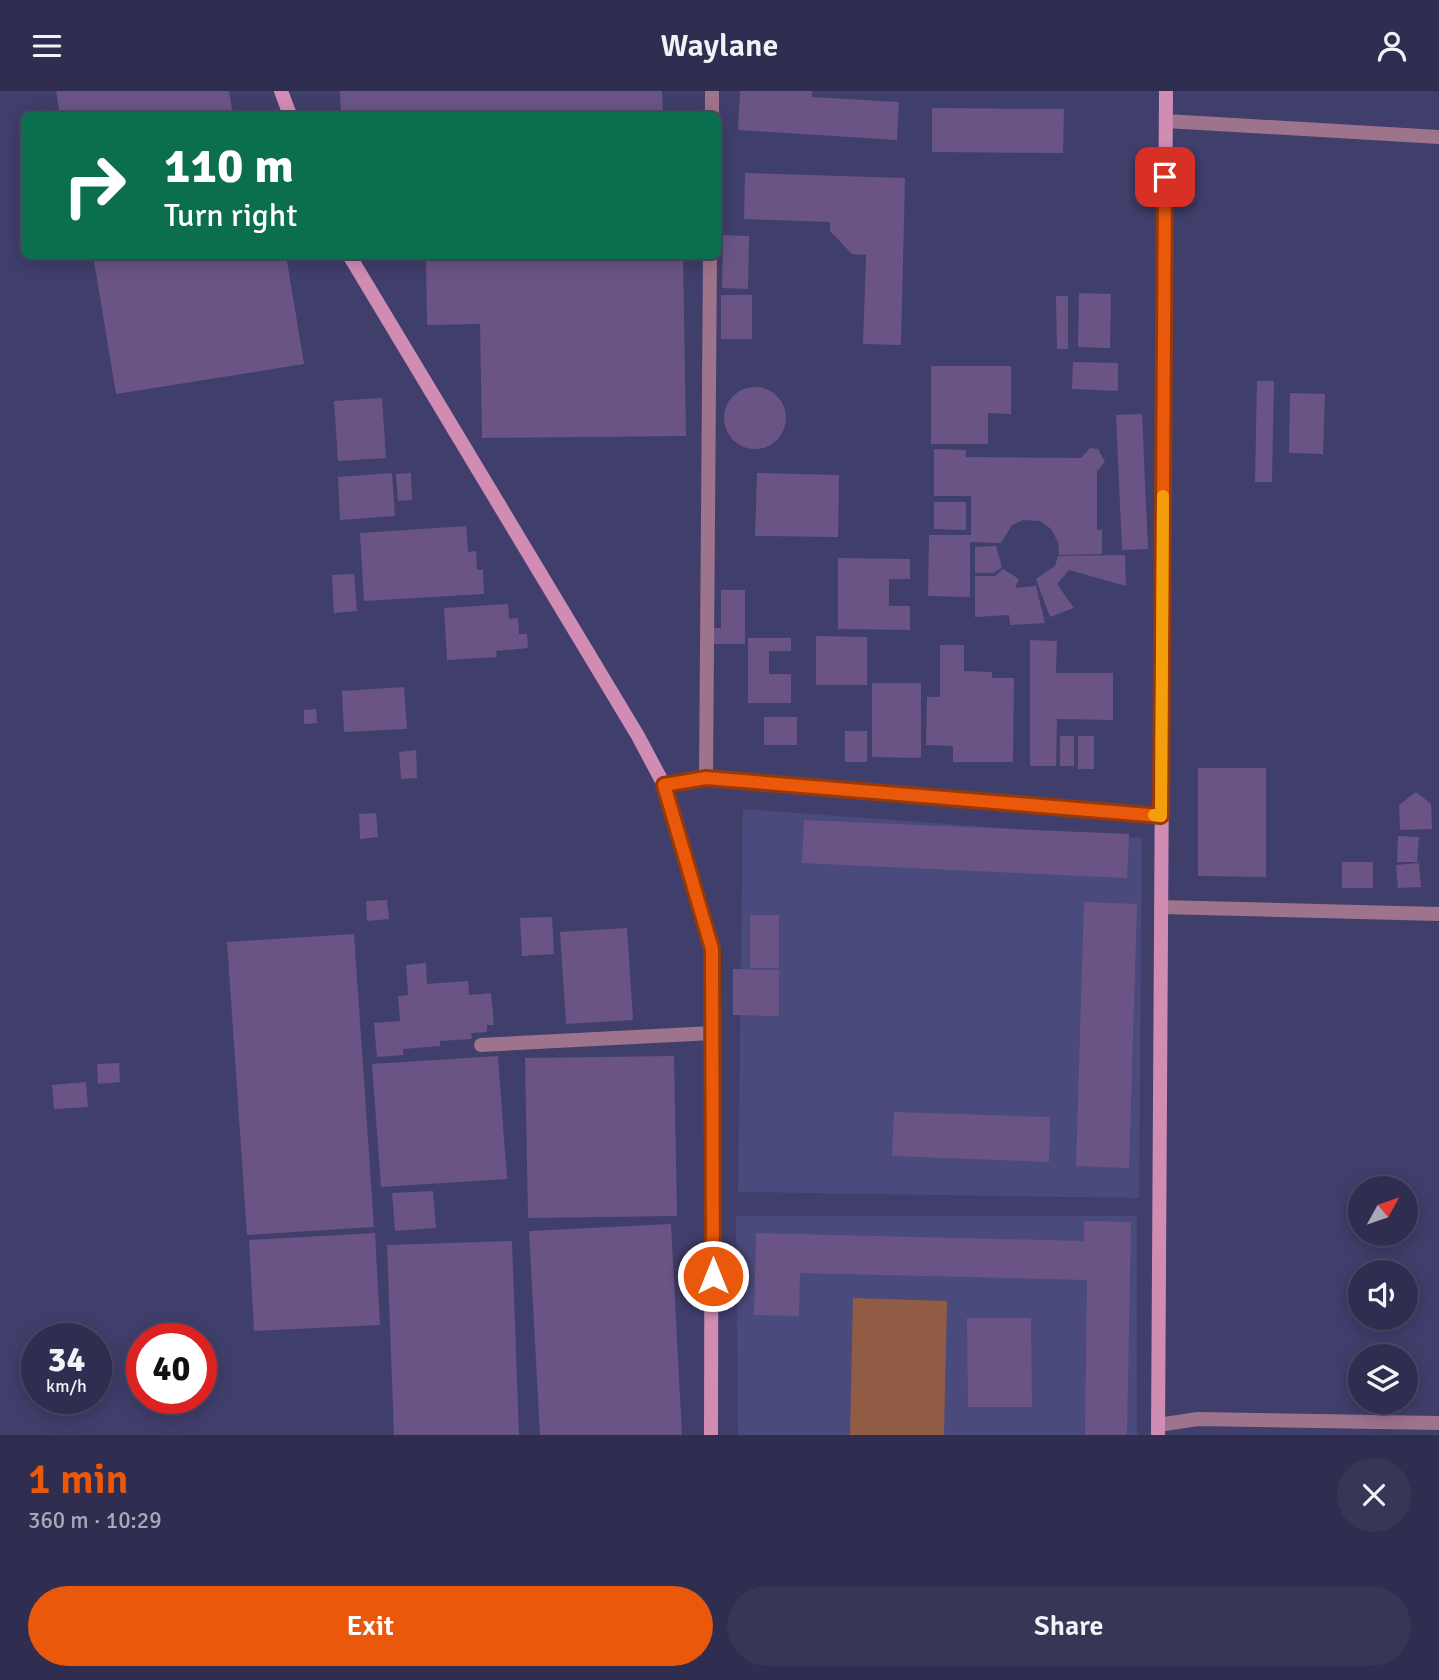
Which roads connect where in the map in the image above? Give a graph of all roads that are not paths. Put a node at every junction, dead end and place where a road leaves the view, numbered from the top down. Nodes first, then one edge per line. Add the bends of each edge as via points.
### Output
1 (281, 91) edge
2 (712, 91) edge
3 (1166, 91) edge
4 (289, 112) edge
5 (712, 112) edge
6 (1166, 121) junction
7 (1439, 137) edge
8 (351, 259) edge
9 (710, 259) edge
10 (706, 778) junction
11 (664, 785) junction
12 (1161, 816) junction
13 (1161, 907) junction
14 (1439, 915) edge
15 (713, 1033) junction
16 (481, 1045) dead end
17 (1439, 1423) edge
18 (1158, 1430) edge
19 (711, 1435) edge

1 - 4 street
2 - 5 street
3 - 6 street
6 - 7 street
6 - 12 street
8 - 11 street
9 - 10 street
10 - 11 street
10 - 12 street
11 - 15 street via 712,949
12 - 13 street
13 - 14 street
13 - 18 street
15 - 16 street
15 - 19 street
17 - 18 street via 1198,1419

